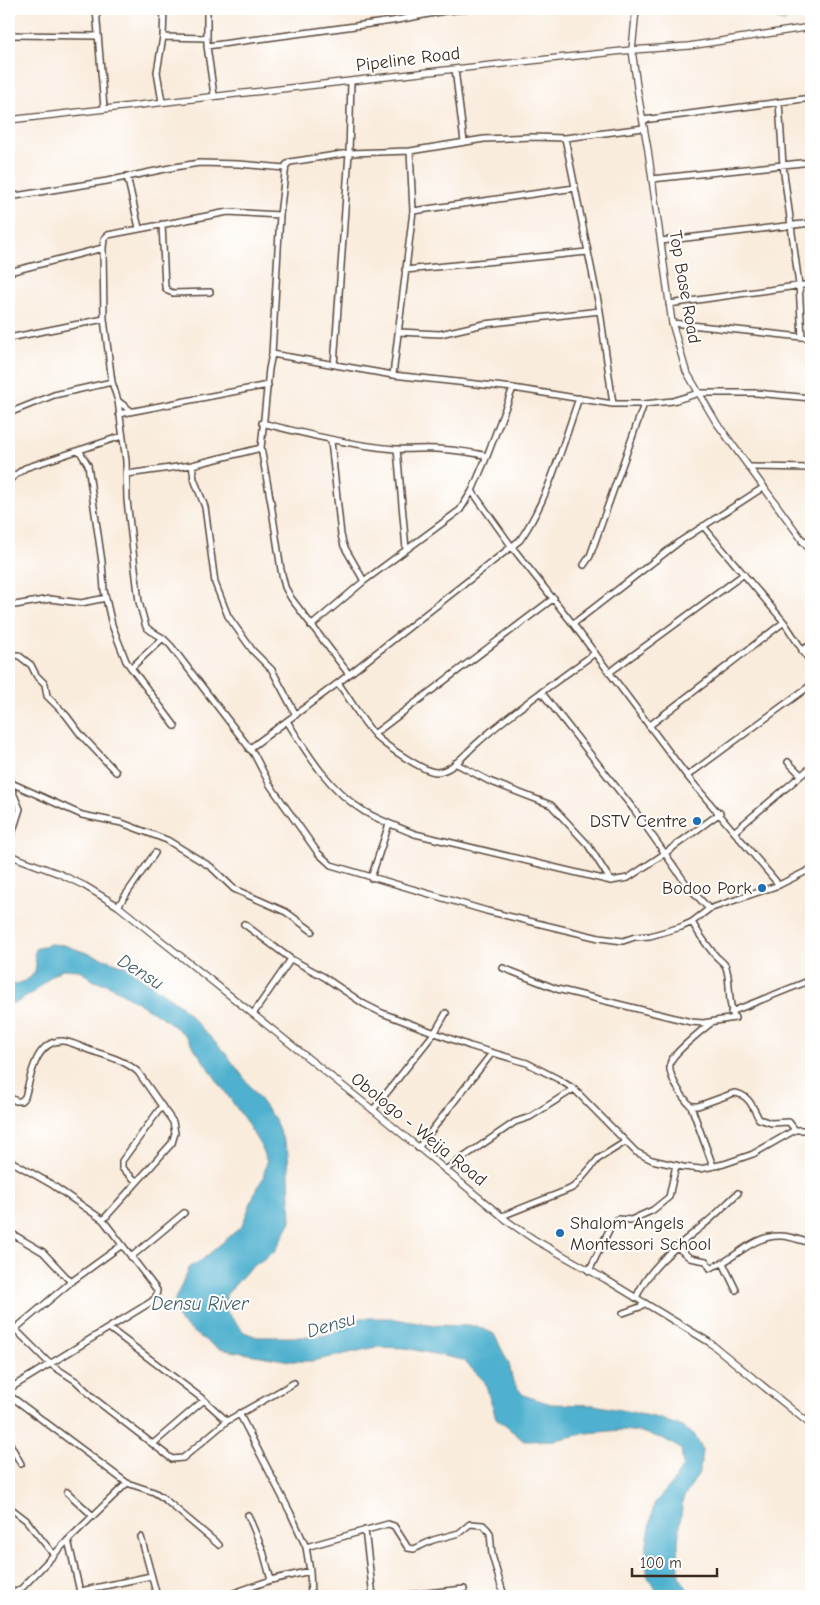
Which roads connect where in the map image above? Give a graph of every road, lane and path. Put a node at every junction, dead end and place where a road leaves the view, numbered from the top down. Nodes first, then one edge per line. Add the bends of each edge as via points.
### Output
1 (96, 9) edge
2 (164, 9) edge
3 (207, 9) edge
4 (468, 9) edge
5 (636, 9) edge
6 (811, 27) edge
7 (9, 34) edge
8 (97, 36) junction
9 (163, 37) junction
10 (207, 38) junction
11 (207, 46) junction
12 (632, 50) junction
13 (455, 69) junction
14 (351, 81) junction
15 (214, 95) junction
16 (811, 98) edge
17 (162, 102) junction
18 (779, 102) junction
19 (104, 108) junction
20 (9, 120) edge
21 (643, 120) junction
22 (644, 128) junction
23 (565, 138) junction
24 (464, 142) junction
25 (410, 151) junction
26 (349, 153) junction
27 (811, 162) edge
28 (783, 166) junction
29 (285, 168) junction
30 (127, 176) junction
31 (652, 179) junction
32 (575, 188) junction
33 (9, 197) edge
34 (413, 211) junction
35 (280, 214) junction
36 (811, 223) edge
37 (162, 224) junction
38 (792, 226) junction
39 (139, 228) junction
40 (661, 242) junction
41 (103, 248) junction
42 (587, 252) junction
43 (405, 270) junction
44 (9, 272) edge
45 (811, 284) edge
46 (799, 285) junction
47 (210, 292) dead end
48 (669, 304) junction
49 (600, 312) junction
50 (104, 319) junction
51 (672, 323) junction
52 (398, 332) junction
53 (802, 337) junction
54 (9, 338) edge
55 (811, 338) edge
56 (272, 354) junction
57 (334, 365) junction
58 (393, 375) junction
59 (112, 382) junction
60 (268, 385) junction
61 (513, 388) junction
62 (699, 393) junction
63 (579, 398) junction
64 (811, 398) edge
65 (118, 401) junction
66 (613, 404) junction
67 (644, 404) junction
68 (131, 411) junction
69 (9, 413) edge
70 (119, 414) junction
71 (262, 423) junction
72 (122, 436) junction
73 (331, 441) junction
74 (261, 448) junction
75 (79, 450) junction
76 (397, 450) junction
77 (487, 456) junction
78 (192, 465) junction
79 (750, 467) junction
80 (811, 468) edge
81 (127, 474) junction
82 (9, 480) edge
83 (764, 487) junction
84 (472, 491) junction
85 (704, 526) junction
86 (811, 540) edge
87 (802, 541) junction
88 (512, 547) junction
89 (406, 549) junction
90 (811, 552) edge
91 (584, 565) dead end
92 (744, 574) junction
93 (364, 581) junction
94 (106, 598) junction
95 (554, 598) junction
96 (9, 606) edge
97 (784, 622) junction
98 (574, 624) junction
99 (311, 626) junction
100 (163, 638) junction
101 (811, 644) edge
102 (802, 651) junction
103 (595, 653) junction
104 (9, 658) edge
105 (811, 663) edge
106 (131, 668) junction
107 (610, 672) junction
108 (348, 673) junction
109 (338, 683) junction
110 (811, 685) edge
111 (542, 693) junction
112 (296, 715) junction
113 (287, 721) junction
114 (174, 726) dead end
115 (649, 726) junction
116 (374, 734) junction
117 (249, 749) junction
118 (788, 762) dead end
119 (455, 763) junction
120 (811, 767) edge
121 (116, 772) dead end
122 (801, 775) junction
123 (687, 776) junction
124 (9, 783) edge
125 (720, 813) junction
126 (389, 824) junction
127 (735, 831) junction
128 (9, 843) edge
129 (154, 853) dead end
130 (664, 854) junction
131 (9, 855) edge
132 (811, 870) edge
133 (371, 878) junction
134 (611, 881) junction
135 (779, 884) junction
136 (118, 906) junction
137 (709, 909) junction
138 (692, 922) junction
139 (244, 924) dead end
140 (312, 931) dead end
141 (291, 959) junction
142 (503, 968) dead end
143 (811, 980) edge
144 (731, 1012) junction
145 (446, 1013) dead end
146 (253, 1014) junction
147 (713, 1021) junction
148 (435, 1032) junction
149 (492, 1053) junction
150 (574, 1089) junction
151 (9, 1097) edge
152 (162, 1106) junction
153 (691, 1106) junction
154 (373, 1110) junction
155 (795, 1130) junction
156 (811, 1130) edge
157 (626, 1142) junction
158 (418, 1148) junction
159 (9, 1160) edge
160 (676, 1166) junction
161 (713, 1166) junction
162 (445, 1170) junction
163 (136, 1182) junction
164 (738, 1193) dead end
165 (184, 1213) dead end
166 (502, 1216) junction
167 (103, 1220) junction
168 (9, 1232) edge
169 (811, 1243) edge
170 (122, 1245) junction
171 (676, 1246) junction
172 (131, 1257) junction
173 (723, 1263) junction
174 (589, 1270) junction
175 (71, 1282) junction
176 (736, 1290) dead end
177 (636, 1298) junction
178 (645, 1303) junction
179 (623, 1313) dead end
180 (9, 1323) edge
181 (109, 1328) junction
182 (15, 1329) junction
183 (50, 1364) junction
184 (294, 1383) dead end
185 (9, 1388) edge
186 (9, 1395) edge
187 (204, 1400) junction
188 (239, 1414) junction
189 (227, 1421) junction
190 (811, 1425) edge
191 (9, 1442) edge
192 (154, 1444) junction
193 (21, 1464) dead end
194 (127, 1483) junction
195 (67, 1492) dead end
196 (9, 1508) edge
197 (248, 1515) dead end
198 (94, 1516) junction
199 (365, 1530) junction
200 (141, 1537) dead end
201 (68, 1540) junction
202 (220, 1545) dead end
203 (306, 1548) junction
204 (54, 1555) junction
205 (310, 1571) junction
206 (151, 1576) junction
207 (271, 1580) junction
208 (9, 1588) edge
209 (464, 1589) dead end
210 (81, 1594) edge
211 (438, 1594) edge
212 (13, 1595) edge
213 (157, 1596) edge
214 (225, 1596) edge
215 (311, 1596) edge
216 (373, 1596) edge
217 (398, 1596) edge
218 (504, 1596) edge

1 - 8 street
2 - 9 street
3 - 10 street
4 - 11 street
5 - 12 street, Top Base Road
6 - 12 street, Pipeline Road via 689,46
7 - 8 street
8 - 19 street
9 - 10 street
9 - 17 street via 157,72
10 - 11 street
11 - 15 street
12 - 13 street, Pipeline Road
12 - 21 street, Top Base Road
13 - 14 street, Pipeline Road
13 - 24 street
14 - 15 street, Pipeline Road
14 - 26 street
15 - 17 street, Pipeline Road
16 - 18 street
17 - 19 street, Pipeline Road
18 - 21 street
18 - 28 street
19 - 20 street, Pipeline Road
21 - 22 street, Top Base Road
22 - 23 street
22 - 31 street, Top Base Road
23 - 24 street
23 - 32 street
24 - 25 street
25 - 26 street
25 - 34 street
26 - 29 street via 290,162
26 - 57 street
27 - 28 street
28 - 31 street
28 - 38 street
29 - 30 street via 199,163
29 - 35 street
30 - 33 street
30 - 39 street
31 - 40 street, Top Base Road
32 - 34 street
32 - 42 street
34 - 43 street
35 - 37 street via 228,212
35 - 56 street
36 - 38 street
37 - 39 street
37 - 47 street via 165,287 173,292
38 - 40 street
38 - 46 street
39 - 41 street via 108,235
40 - 48 street, Top Base Road
41 - 44 street
41 - 50 street
42 - 43 street
42 - 49 street
43 - 52 street
45 - 46 street
46 - 48 street
46 - 53 street
48 - 51 street, Top Base Road
49 - 52 street via 484,324 440,334
49 - 66 street
50 - 54 street
50 - 59 street
51 - 53 street
51 - 62 street, Top Base Road via 686,371
52 - 58 street
53 - 55 street
56 - 57 street
56 - 60 street
57 - 58 street
58 - 61 street
59 - 65 street
59 - 69 street via 54,395
60 - 68 street
60 - 71 street
61 - 63 street
61 - 77 street
62 - 64 street via 756,393
62 - 67 street via 673,401
62 - 79 street, Top Base Road
63 - 66 street
63 - 88 street via 551,479 527,530
65 - 68 street
65 - 70 street
66 - 67 street
67 - 91 street
68 - 70 street
70 - 72 street
71 - 73 street
71 - 74 street
72 - 75 street
72 - 81 street
73 - 76 street
73 - 93 street via 341,535
74 - 78 street
74 - 99 street via 281,570 291,598
75 - 82 street via 25,468
75 - 94 street via 88,465
76 - 77 street via 436,449
76 - 89 street
77 - 84 street
78 - 81 street
78 - 112 street via 205,506 216,583 228,616 253,651 272,670
79 - 80 street
79 - 83 street, Top Base Road
81 - 100 street via 126,500 139,602 146,627
83 - 85 street
83 - 87 street, Top Base Road
84 - 88 street
84 - 89 street via 460,510
85 - 92 street
85 - 98 street via 637,572
86 - 87 street
87 - 90 street, Top Base Road
88 - 95 street
88 - 108 street
89 - 93 street
92 - 97 street
92 - 107 street
93 - 99 street
94 - 96 street via 81,603 50,599
94 - 106 street via 112,625
95 - 98 street
95 - 116 street
97 - 102 street
97 - 115 street
98 - 103 street
99 - 108 street
100 - 106 street
100 - 117 street
101 - 102 street
102 - 105 street
103 - 107 street
103 - 111 street
104 - 121 street via 18,655 31,665 44,684 47,696
106 - 114 street
107 - 115 street
108 - 109 street
109 - 112 street
109 - 116 street
110 - 123 street
111 - 119 street via 491,730
111 - 130 street via 635,811
112 - 113 street
113 - 117 street
113 - 126 street via 321,773 365,812
115 - 123 street
116 - 119 street via 408,760 430,771 444,770
117 - 133 street via 270,785 324,860
118 - 122 street
119 - 134 street via 488,781 551,805 588,845
120 - 122 street
122 - 127 street
123 - 125 street
124 - 128 street via 20,809
124 - 140 street via 82,815 122,823 167,840 211,867 234,889 286,912
125 - 127 street
125 - 130 street
126 - 133 street
126 - 134 street via 415,834
127 - 135 street
129 - 136 street
130 - 134 street via 628,878
130 - 137 street
131 - 136 street, Obologo - Weija Road via 60,874
132 - 135 street
133 - 138 street via 599,938 623,941
135 - 137 street
136 - 146 street, Obologo - Weija Road
137 - 138 street
138 - 144 street via 698,934 724,963
139 - 141 street
141 - 146 street
141 - 148 street via 364,1004
142 - 147 street via 557,989 607,1002 691,1022
143 - 144 street
144 - 147 street via 735,1018
145 - 148 street
146 - 154 street, Obologo - Weija Road
147 - 153 street via 670,1061 672,1078
148 - 149 street
148 - 154 street
149 - 150 street via 527,1063
149 - 158 street
150 - 157 street
150 - 162 street via 530,1117 516,1122
151 - 152 street via 21,1101 25,1097 37,1056 49,1044 65,1041 133,1068
152 - 163 street via 174,1122 174,1138
152 - 163 street via 122,1160 122,1168
153 - 155 street via 739,1094 751,1103 759,1119 771,1123 788,1122
153 - 161 street
154 - 158 street, Obologo - Weija Road
155 - 156 street
155 - 161 street via 752,1154
157 - 160 street via 642,1156
157 - 166 street via 598,1159 570,1189
158 - 162 street, Obologo - Weija Road
159 - 167 street
160 - 161 street via 700,1169
160 - 174 street via 669,1197 653,1210 631,1220 618,1219 612,1224
162 - 166 street, Obologo - Weija Road
163 - 167 street
164 - 171 street
165 - 172 street
166 - 174 street, Obologo - Weija Road via 535,1240
167 - 170 street
168 - 175 street via 43,1252
169 - 173 street via 791,1237 768,1237 756,1241
170 - 172 street
170 - 175 street
171 - 173 street via 690,1258 706,1261 710,1268
171 - 177 street via 647,1276
172 - 181 street via 157,1290 156,1297
173 - 176 street
174 - 177 street, Obologo - Weija Road
175 - 182 street
177 - 178 street, Obologo - Weija Road
178 - 179 street
178 - 190 street, Obologo - Weija Road via 709,1342
180 - 182 street
181 - 183 street
181 - 187 street
182 - 183 street
183 - 185 street
183 - 192 street via 76,1380 97,1401
184 - 188 street
186 - 194 street
187 - 189 street
187 - 192 street
188 - 189 street
188 - 203 street
189 - 192 street via 183,1458 172,1458
191 - 193 street
194 - 198 street
194 - 202 street via 162,1497
195 - 198 street
196 - 204 street via 26,1520
197 - 207 street
198 - 201 street
199 - 203 street
199 - 216 street
199 - 218 street via 388,1524 394,1526 408,1548 414,1549 433,1540 459,1534 470,1524 483,1525 490,1534 492,1555
200 - 206 street
201 - 204 street
201 - 210 street
203 - 205 street
204 - 212 street
205 - 207 street
205 - 215 street
206 - 210 street
206 - 213 street
207 - 214 street
208 - 212 street
209 - 211 street
211 - 217 street

